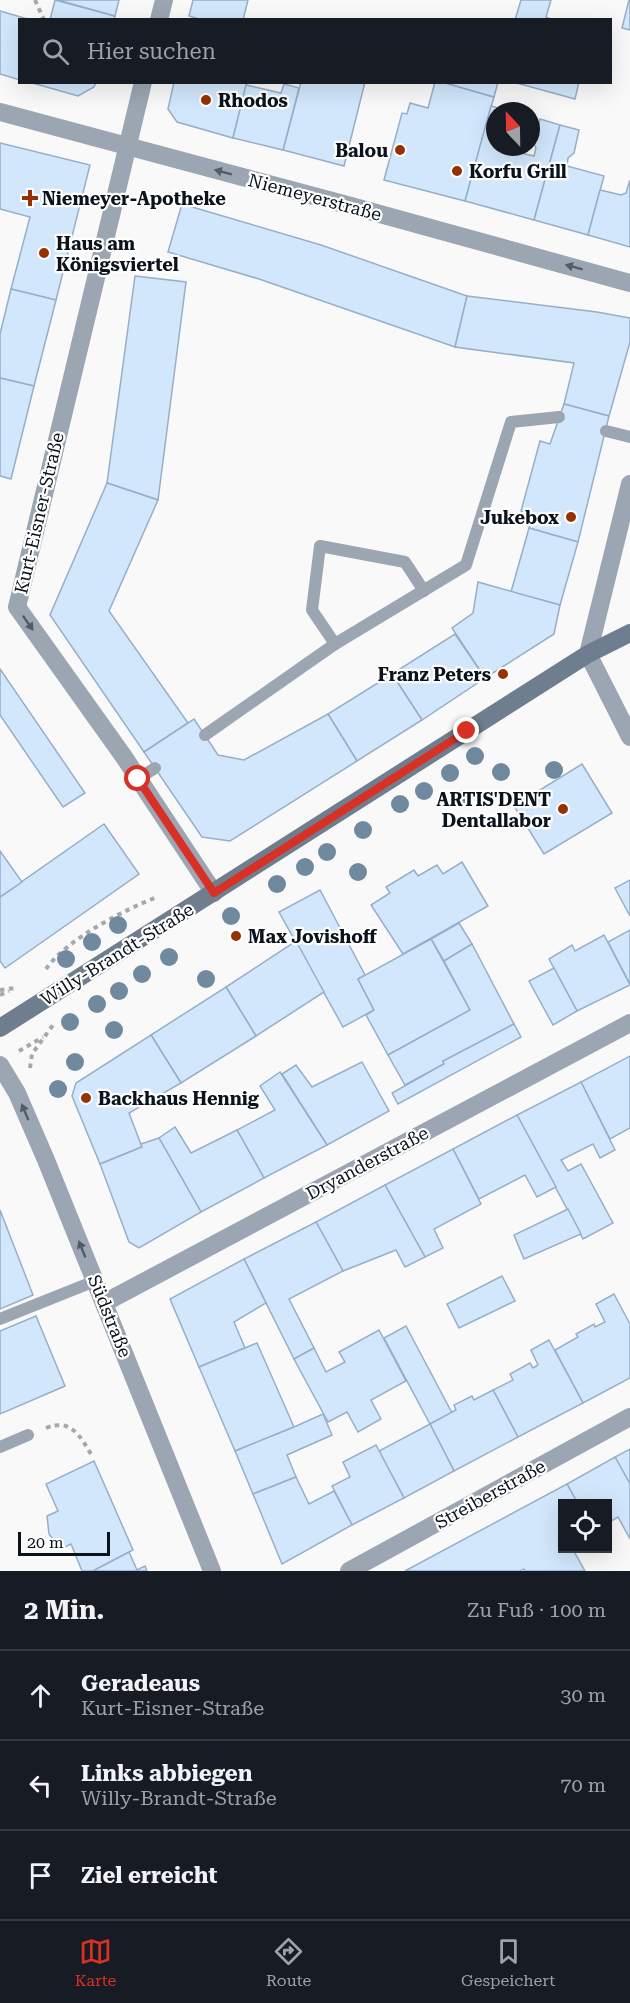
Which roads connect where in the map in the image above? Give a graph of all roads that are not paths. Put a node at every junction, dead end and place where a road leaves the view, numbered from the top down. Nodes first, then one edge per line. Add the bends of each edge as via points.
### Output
1 (164, 0) edge
2 (160, 18) edge
3 (142, 84) edge
4 (0, 112) edge
5 (127, 146) junction
6 (630, 283) edge
7 (559, 417) dead end
8 (606, 431) dead end
9 (630, 437) edge
10 (630, 484) edge
11 (424, 591) junction
12 (630, 633) edge
13 (335, 644) junction
14 (588, 654) junction
15 (205, 735) dead end
16 (630, 737) edge
17 (155, 768) dead end
18 (138, 779) junction
19 (214, 893) junction
20 (630, 1023) edge
21 (0, 1028) edge
22 (0, 1065) edge
23 (95, 1281) junction
24 (104, 1303) junction
25 (0, 1319) edge
26 (630, 1417) edge
27 (28, 1436) road end
28 (0, 1448) edge
29 (212, 1571) edge
30 (350, 1571) edge

1 - 2 street
3 - 5 street, Kurt-Eisner-Straße
4 - 5 street, Niemeyerstraße
6 -> 5 street, Niemeyerstraße
5 -> 18 street, Kurt-Eisner-Straße via 17,608
7 - 11 lane via 511,422 466,565
8 - 9 lane
10 - 14 street
11 - 13 lane
11 - 13 lane via 405,562 320,546 312,610
12 - 14 street, Willy-Brandt-Straße
13 - 15 lane
14 - 16 street
14 - 19 street, Willy-Brandt-Straße
17 - 18 lane
18 - 19 street, Kurt-Eisner-Straße
19 - 21 street, Willy-Brandt-Straße
20 - 24 street, Dryanderstraße
23 -> 22 street, Südstraße via 17,1093
23 - 24 street, Südstraße
23 - 25 lane
24 - 29 street, Südstraße
26 - 30 street, Streiberstraße
27 - 28 lane

